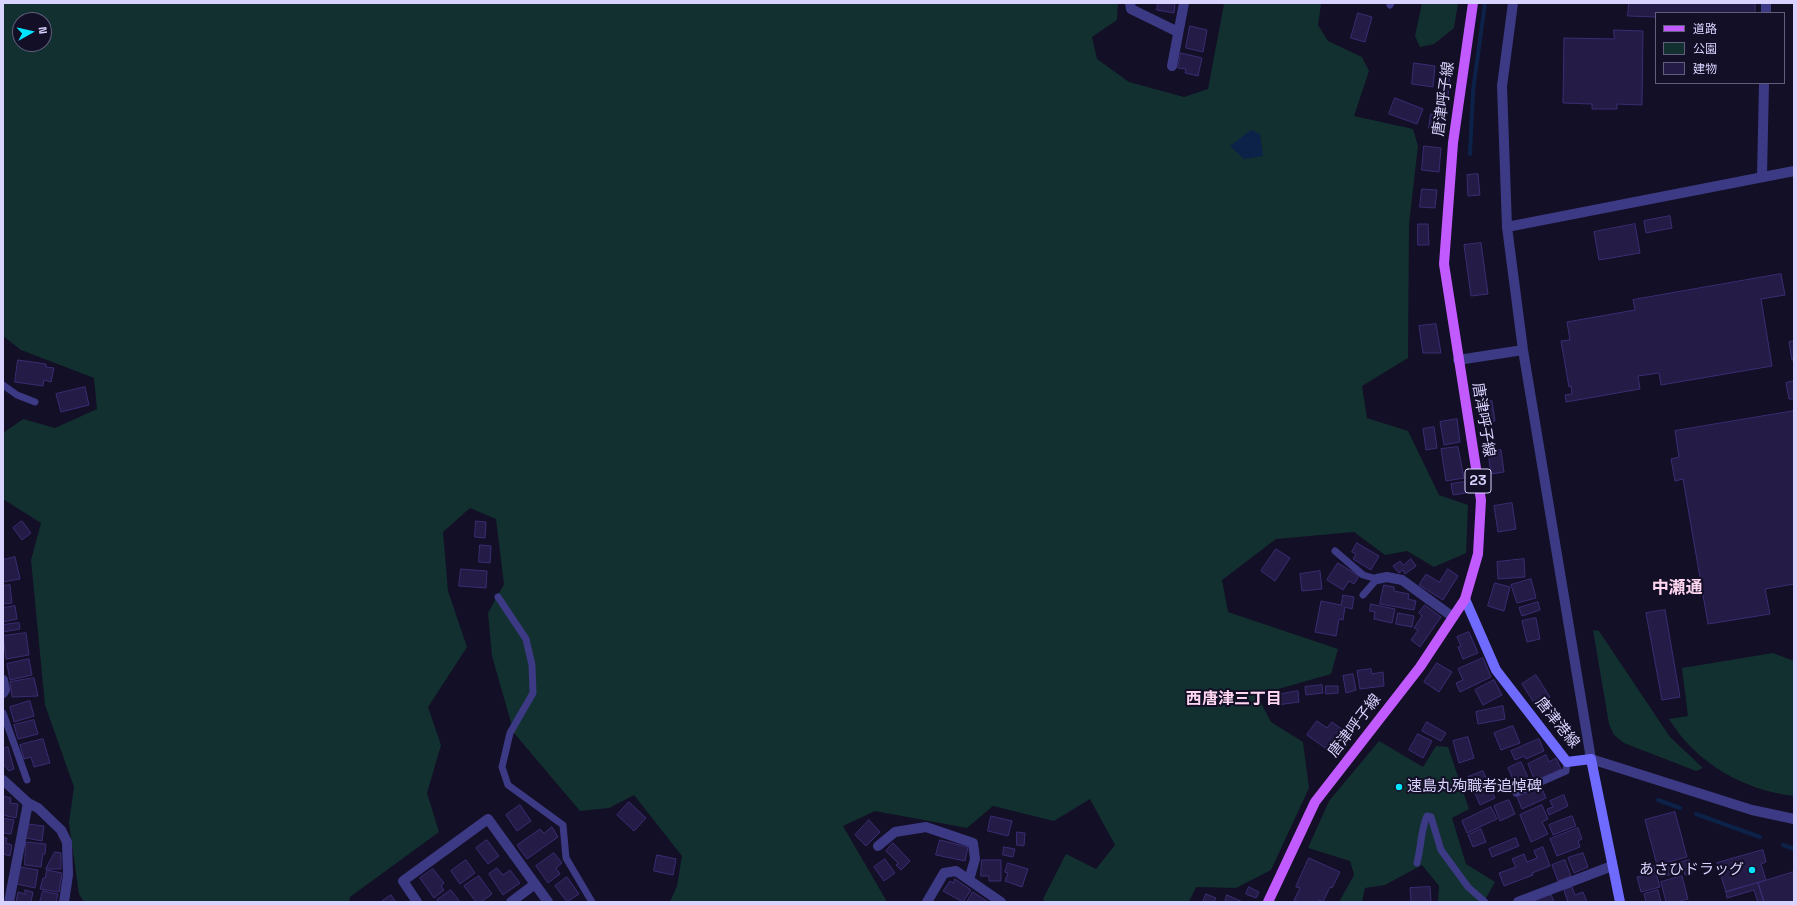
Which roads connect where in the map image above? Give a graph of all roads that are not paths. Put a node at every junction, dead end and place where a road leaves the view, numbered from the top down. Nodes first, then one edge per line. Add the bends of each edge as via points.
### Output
1 (1130, 3) edge
2 (1184, 3) edge
3 (1473, 3) edge
4 (1513, 3) edge
5 (1178, 32) junction
6 (1172, 66) dead end
7 (1764, 84) edge
8 (1794, 171) edge
9 (1762, 176) junction
10 (1507, 227) junction
11 (1523, 350) junction
12 (1458, 360) junction
13 (3, 385) edge
14 (35, 402) dead end
15 (1335, 551) dead end
16 (1377, 579) junction
17 (1363, 595) dead end
18 (498, 596) dead end
19 (1465, 599) junction
20 (1453, 617) junction
21 (3, 680) edge
22 (3, 693) edge
23 (3, 713) edge
24 (1591, 759) junction
25 (1567, 762) junction
26 (3, 780) edge
27 (27, 780) dead end
28 (1516, 794) dead end
29 (28, 803) junction
30 (1794, 819) edge
31 (878, 846) dead end
32 (1417, 863) dead end
33 (1612, 866) junction
34 (970, 880) junction
35 (535, 884) junction
36 (9, 902) edge
37 (64, 902) edge
38 (417, 902) edge
39 (511, 902) edge
40 (548, 902) edge
41 (592, 902) edge
42 (927, 902) edge
43 (1001, 902) edge
44 (1268, 902) edge
45 (1485, 902) edge
46 (1518, 902) edge
47 (1620, 902) edge

1 - 5 street via 1131,10
2 - 5 street
3 - 12 main road, 唐津呼子線 / 23 via 1453,142 1444,264
4 - 10 street via 1502,86
5 - 6 street
7 - 9 street
8 - 9 street
9 - 10 street
10 - 11 street
11 - 12 street
11 - 24 street
12 - 19 main road, 唐津呼子線 / 23 via 1482,500 1478,554
13 - 14 lane via 17,395
15 - 16 lane via 1363,575
16 - 17 lane
16 - 20 street via 1388,577 1402,580
18 - 41 lane via 526,639 532,665 532,693 510,733 502,767 508,785 563,825 566,858
19 - 20 main road, 唐津呼子線 / 23
19 - 25 main road, 唐津港線 via 1496,670
20 - 44 main road, 唐津呼子線 / 23 via 1420,667 1315,802
21 - 22 street
23 - 27 lane
24 - 25 main road, 唐津港線
24 - 30 street via 1752,810
24 - 33 main road, 唐津港線
25 - 28 lane via 1566,771
26 - 29 street
29 - 36 street
29 - 37 street via 38,808 61,830 68,842 68,875
31 - 34 street via 895,832 926,827 973,842 975,859
32 - 45 lane via 1423,823 1427,816 1431,817 1441,850 1468,888
33 - 46 street
33 - 47 main road, 唐津港線
34 - 42 street via 956,872 944,873
34 - 43 street
35 - 38 street via 488,819 403,881
35 - 39 street
35 - 40 street

